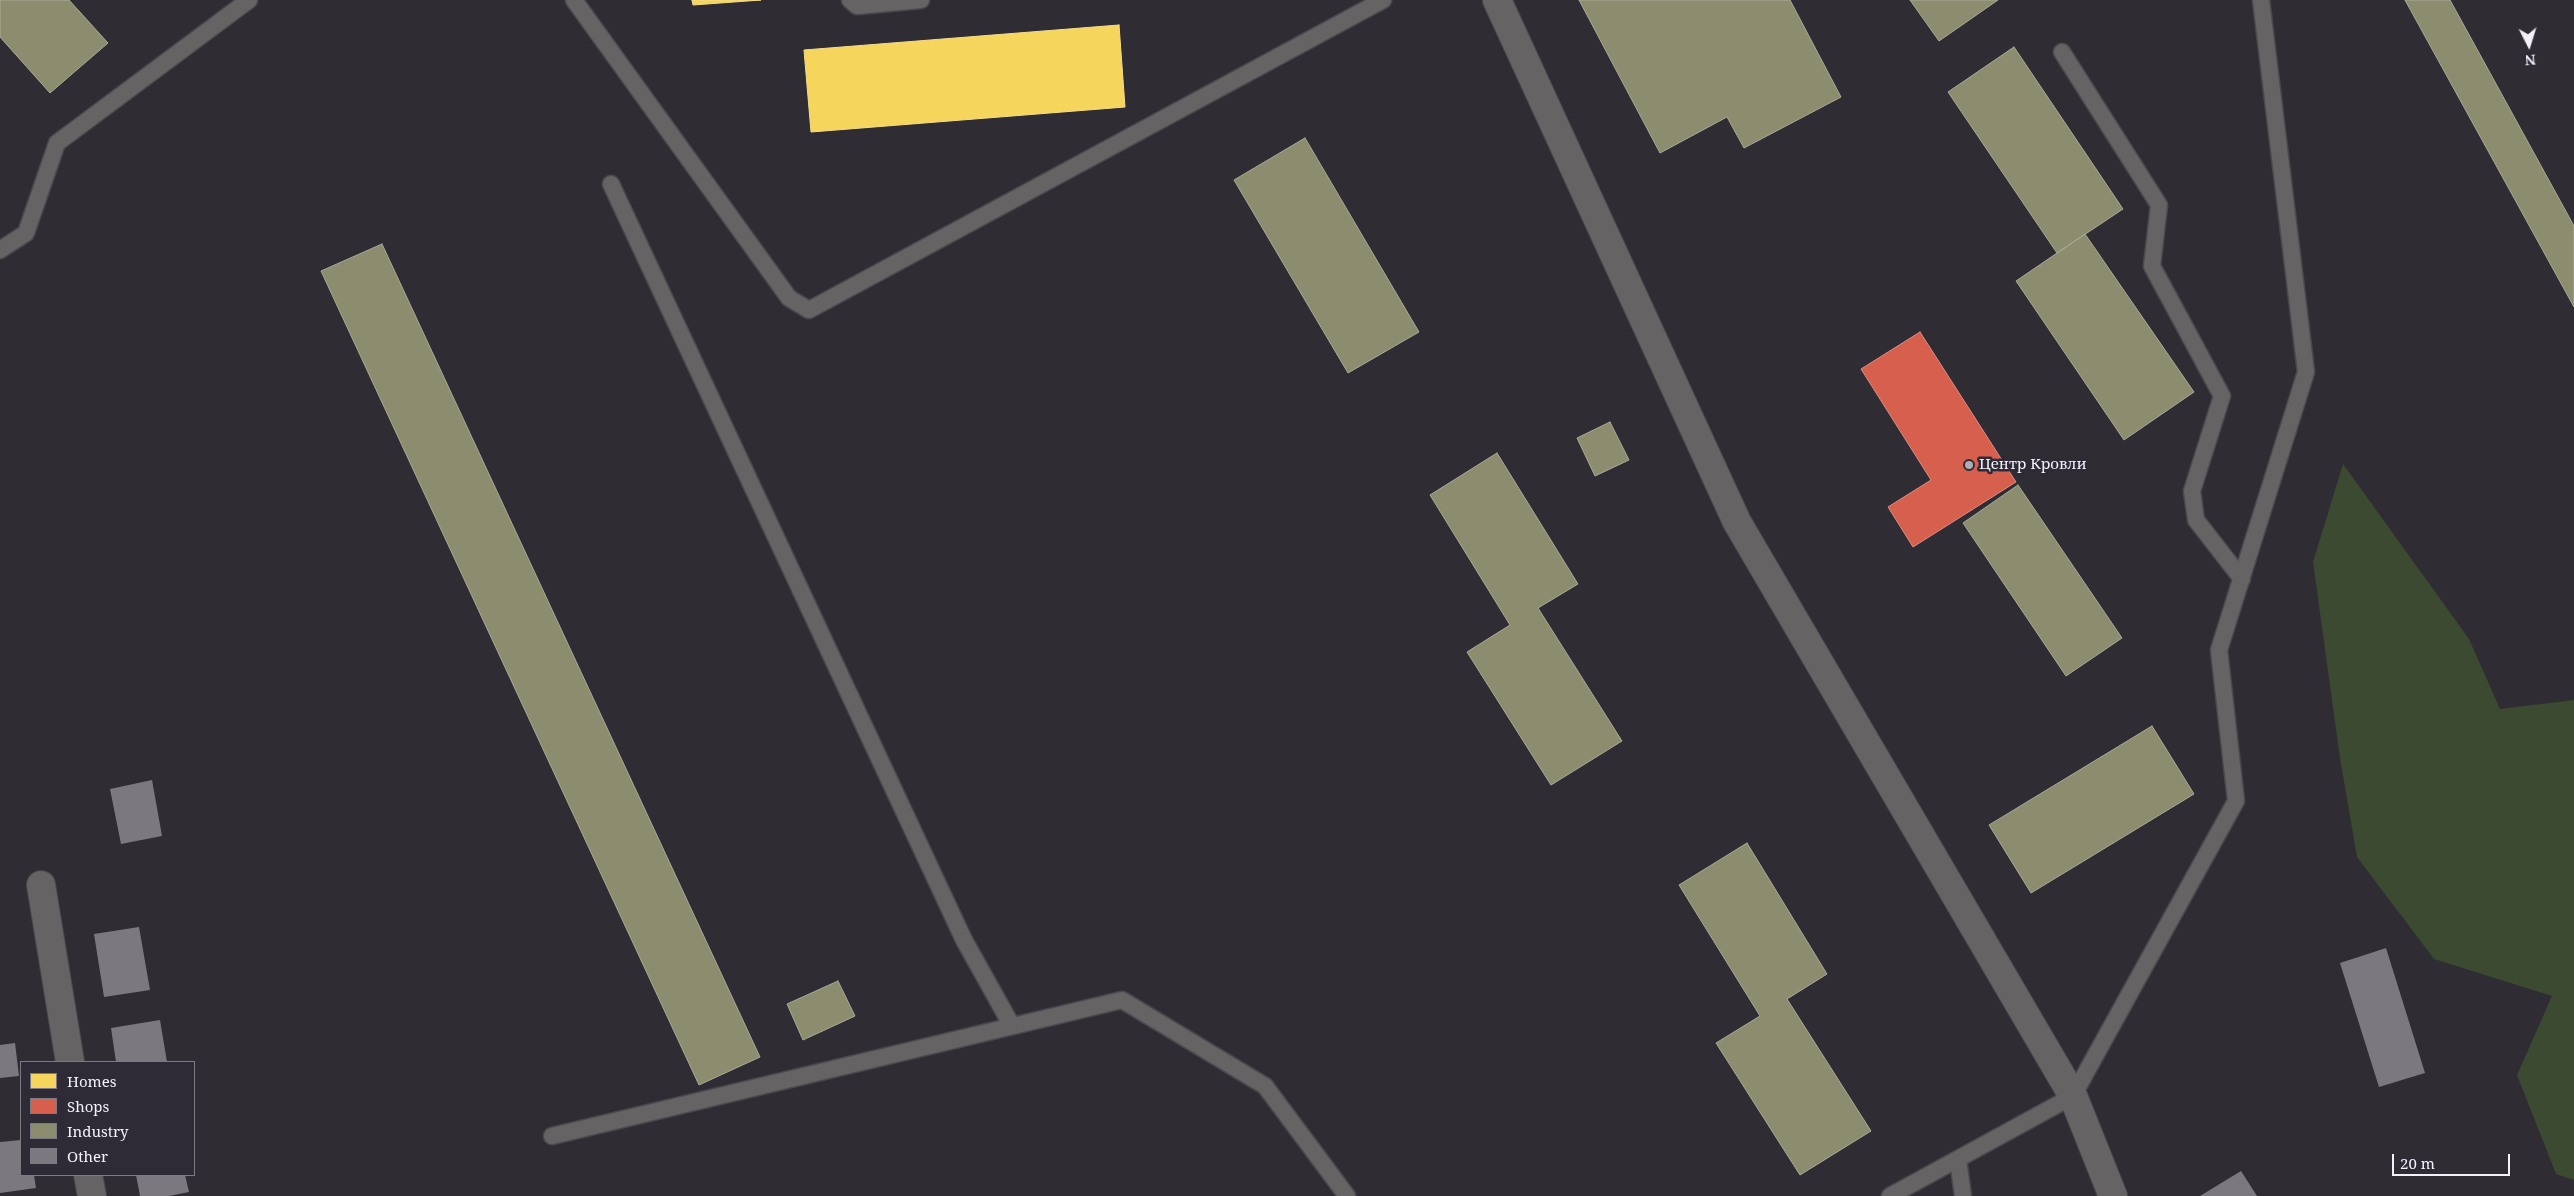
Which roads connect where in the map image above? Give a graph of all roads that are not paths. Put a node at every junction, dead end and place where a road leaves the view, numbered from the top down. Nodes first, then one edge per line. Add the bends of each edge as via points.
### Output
1 (249, 0) edge
2 (574, 0) edge
3 (850, 0) edge
4 (921, 0) edge
5 (1383, 0) edge
6 (1497, 0) edge
7 (2261, 0) edge
8 (2062, 52) dead end
9 (611, 184) dead end
10 (0, 250) edge
11 (2242, 578) junction
12 (41, 885) dead end
13 (1012, 1026) junction
14 (70, 1061) edge
15 (2073, 1096) junction
16 (552, 1136) dead end
17 (1958, 1159) junction
18 (88, 1176) edge
19 (92, 1196) edge
20 (1347, 1196) edge
21 (1890, 1196) edge
22 (1963, 1196) edge
23 (2113, 1196) edge

1 - 10 lane via 57,143 26,233
2 - 5 lane via 789,298 809,310
3 - 4 lane via 857,6
6 - 15 street via 1736,522
7 - 11 lane via 2306,372
8 - 11 lane via 2159,206 2152,266 2222,396 2192,491 2196,520
9 - 13 lane via 964,940
11 - 15 lane via 2220,650 2236,801
12 - 14 street
13 - 16 lane
13 - 20 lane via 1122,1000 1265,1086
15 - 17 lane
15 - 23 street
17 - 21 lane
17 - 22 lane
18 - 19 street

